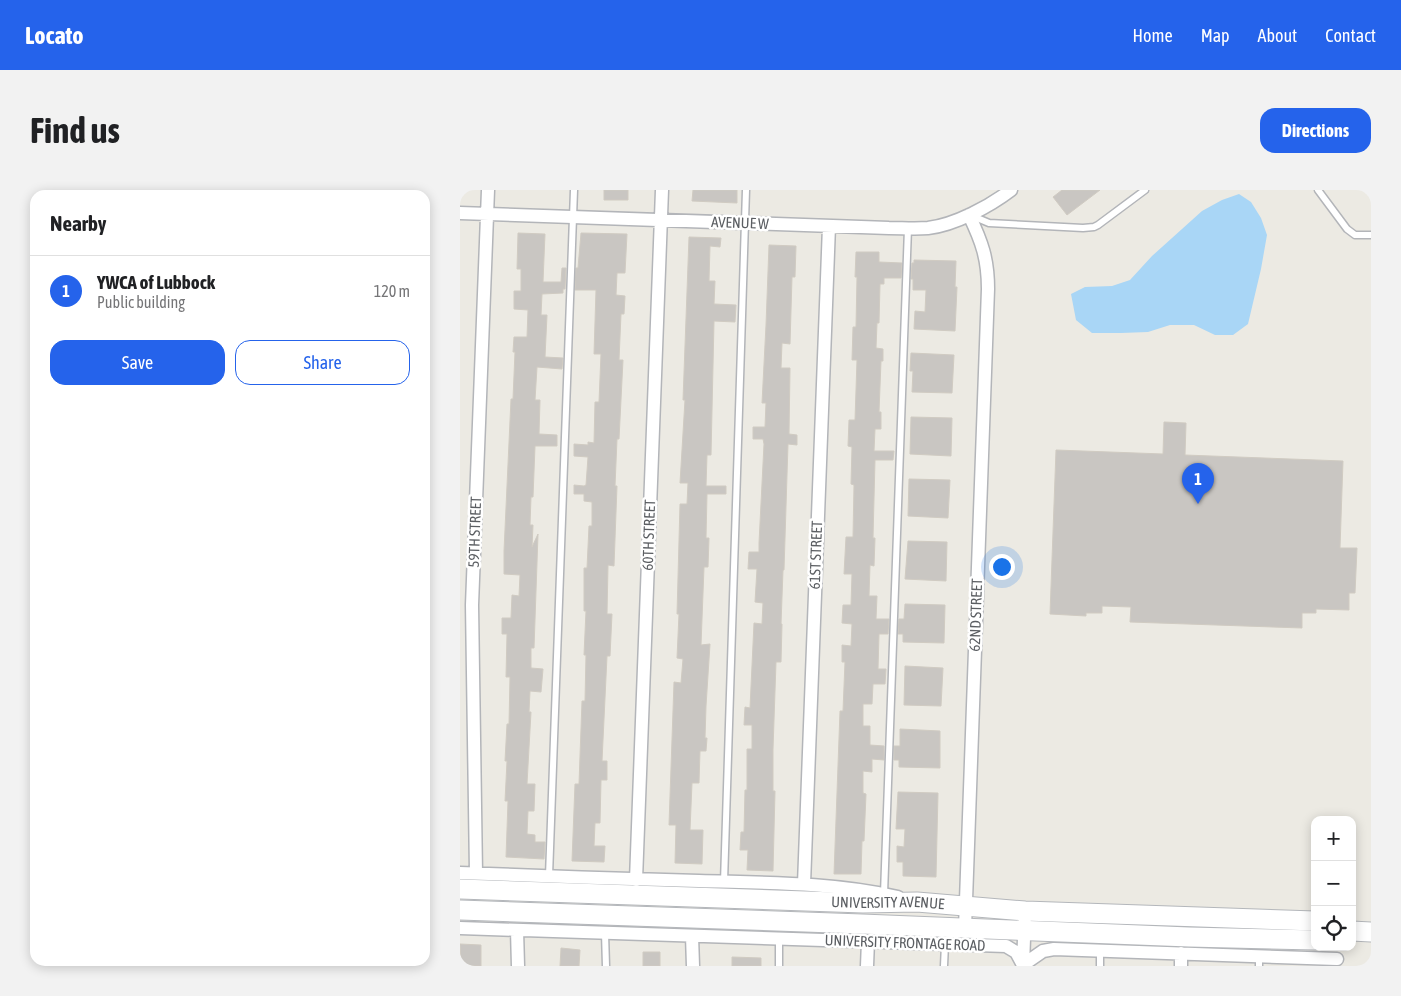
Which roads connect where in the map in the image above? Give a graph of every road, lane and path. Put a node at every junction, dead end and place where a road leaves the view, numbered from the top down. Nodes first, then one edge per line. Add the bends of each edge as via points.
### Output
1 (488, 190) edge
2 (574, 190) edge
3 (662, 190) edge
4 (746, 190) edge
5 (1011, 190) edge
6 (1145, 190) edge
7 (1318, 190) edge
8 (460, 212) edge
9 (487, 214) junction
10 (969, 215) junction
11 (573, 216) junction
12 (660, 220) junction
13 (744, 223) junction
14 (829, 226) junction
15 (908, 228) junction
16 (1371, 235) edge
17 (460, 873) edge
18 (476, 874) junction
19 (549, 876) junction
20 (636, 880) junction
21 (724, 882) junction
22 (804, 884) junction
23 (460, 889) edge
24 (884, 894) junction
25 (918, 902) junction
26 (965, 907) junction
27 (460, 910) edge
28 (1025, 911) junction
29 (1311, 921) edge
30 (460, 928) edge
31 (965, 928) junction
32 (517, 930) junction
33 (1024, 930) junction
34 (1050, 931) junction
35 (1356, 931) edge
36 (1371, 932) edge
37 (605, 933) junction
38 (692, 936) junction
39 (779, 939) junction
40 (1311, 940) edge
41 (1075, 941) dead end
42 (868, 942) junction
43 (944, 944) junction
44 (1084, 944) dead end
45 (1100, 950) junction
46 (1337, 957) edge
47 (1181, 960) edge
48 (1259, 961) edge
49 (1023, 965) edge
50 (518, 966) edge
51 (606, 966) edge
52 (693, 966) edge
53 (779, 966) edge
54 (867, 966) edge
55 (944, 966) edge
56 (1100, 966) edge

1 - 9 street, 59TH STREET
2 - 11 lane
3 - 12 street, 60TH STREET
4 - 13 lane
5 - 10 street, AVENUE W
6 - 10 lane via 1094,227 990,222
7 - 16 lane via 1347,229 1355,235
8 - 9 street, AVENUE W
9 - 11 street, AVENUE W
9 - 18 street, 59TH STREET via 472,605
10 - 15 street, AVENUE W via 930,228
10 - 26 street, 62ND STREET via 987,263 988,289
11 - 12 street, AVENUE W
11 - 19 lane
12 - 13 street, AVENUE W
12 - 20 street, 60TH STREET
13 - 14 street, AVENUE W
13 - 21 lane
14 - 15 street, AVENUE W
14 - 22 street, 61ST STREET
15 - 24 lane
17 - 18 street
18 - 19 street
19 - 20 street
20 - 21 street
21 - 22 street
22 - 24 street
23 - 25 main road, UNIVERSITY AVENUE via 862,903
24 - 25 street
25 - 26 main road, UNIVERSITY AVENUE
26 - 28 main road, UNIVERSITY AVENUE
26 - 31 street, 62ND STREET
27 - 31 main road, UNIVERSITY AVENUE
28 - 29 main road, UNIVERSITY AVENUE
28 - 33 street
30 - 32 street, UNIVERSITY FRONTAGE ROAD
31 - 33 main road, UNIVERSITY AVENUE
32 - 37 street, UNIVERSITY FRONTAGE ROAD
32 - 50 street
33 - 34 main road, UNIVERSITY AVENUE
33 - 49 street
34 - 40 main road, UNIVERSITY AVENUE
34 - 41 lane
35 - 36 main road
37 - 38 street, UNIVERSITY FRONTAGE ROAD
37 - 51 lane
38 - 39 street, UNIVERSITY FRONTAGE ROAD
38 - 52 street
39 - 42 street, UNIVERSITY FRONTAGE ROAD
39 - 53 lane
42 - 43 street, UNIVERSITY FRONTAGE ROAD
42 - 54 street
43 - 49 street, UNIVERSITY FRONTAGE ROAD via 1006,946 1016,952
43 - 55 lane
44 - 45 lane
45 - 47 street
45 - 49 street via 1042,951
45 - 56 lane
46 - 48 street
47 - 48 street

